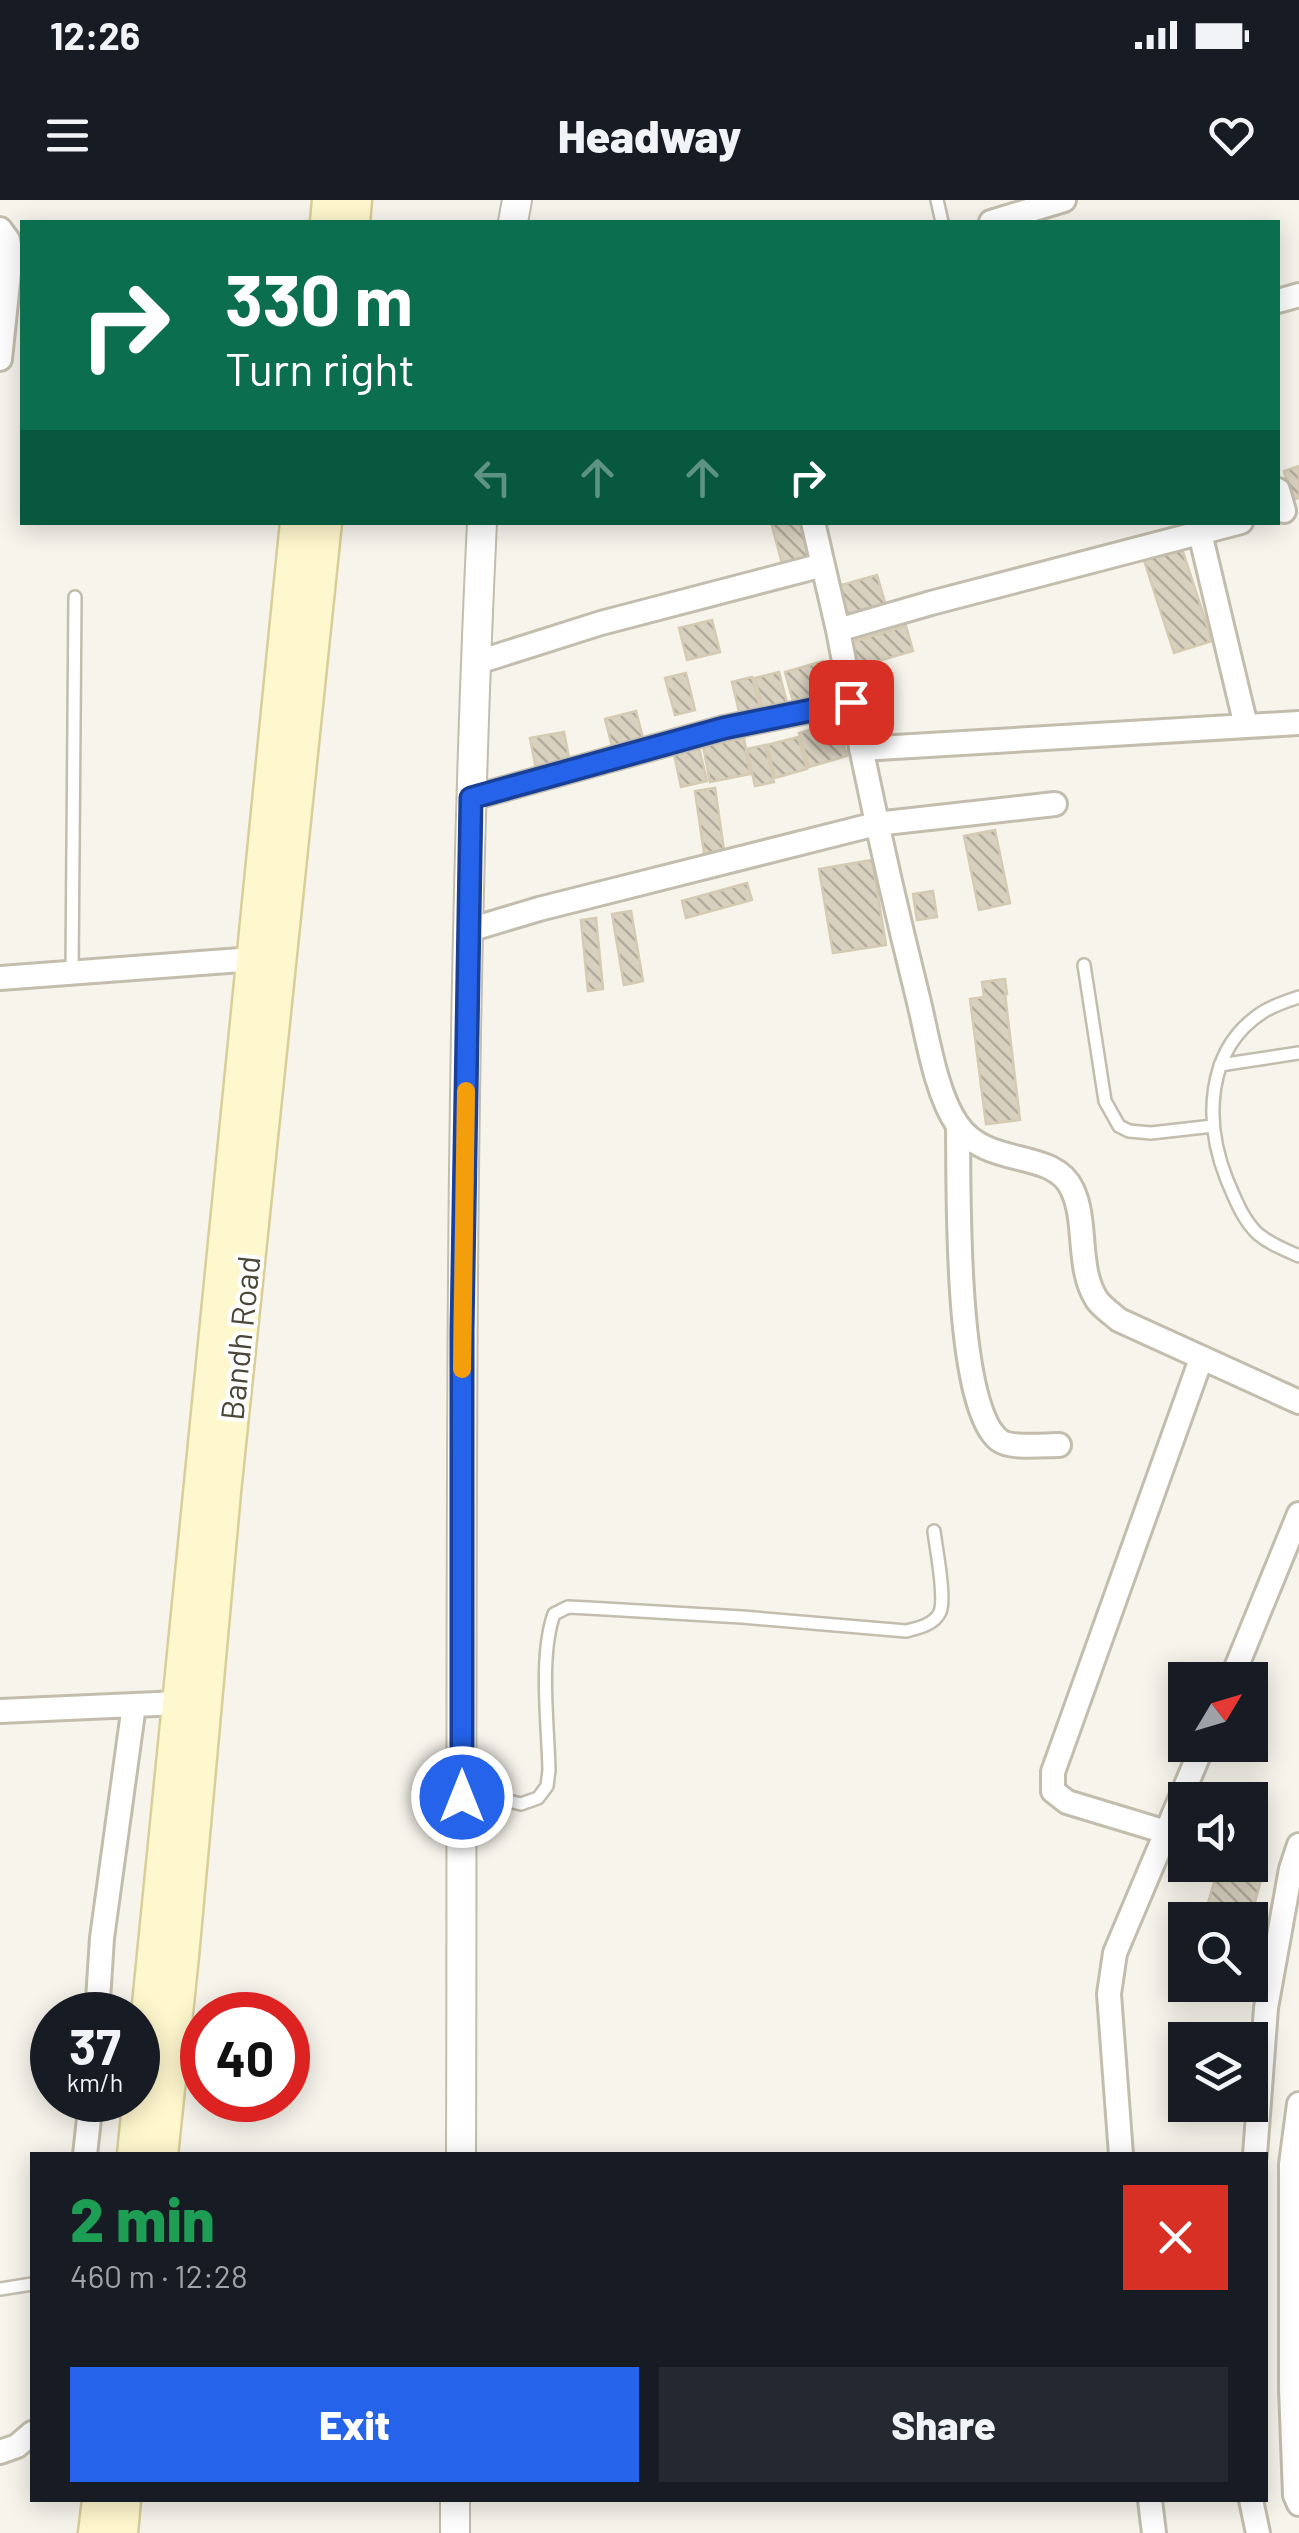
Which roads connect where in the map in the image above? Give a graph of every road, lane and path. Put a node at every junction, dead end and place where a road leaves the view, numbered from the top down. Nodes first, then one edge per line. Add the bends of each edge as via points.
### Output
1 (1064, 200) edge
2 (998, 220) edge
3 (0, 229) edge
4 (0, 359) edge
5 (296, 525) edge
6 (326, 525) edge
7 (482, 525) edge
8 (814, 525) edge
9 (1231, 525) edge
10 (1200, 534) junction
11 (824, 565) junction
12 (75, 597) dead end
13 (838, 630) junction
14 (475, 663) junction
15 (851, 702) junction
16 (1299, 723) edge
17 (1246, 726) junction
18 (861, 749) junction
19 (471, 798) junction
20 (1055, 804) dead end
21 (876, 824) junction
22 (469, 930) junction
23 (267, 958) junction
24 (1084, 965) dead end
25 (72, 972) junction
26 (0, 978) edge
27 (1299, 997) edge
28 (1299, 1052) edge
29 (1220, 1065) junction
30 (958, 1126) junction
31 (1213, 1126) junction
32 (1299, 1256) edge
33 (1201, 1359) junction
34 (1299, 1402) edge
35 (1059, 1446) dead end
36 (1299, 1514) edge
37 (934, 1531) dead end
38 (1238, 1662) edge
39 (179, 1703) junction
40 (134, 1705) junction
41 (0, 1711) edge
42 (1196, 1762) edge
43 (462, 1797) junction
44 (1166, 1832) junction
45 (1299, 1845) edge
46 (98, 1992) edge
47 (1299, 2104) edge
48 (89, 2122) edge
49 (85, 2152) edge
50 (133, 2152) edge
51 (162, 2152) edge
52 (461, 2152) edge
53 (1121, 2152) edge
54 (1256, 2152) edge
55 (30, 2284) edge
56 (0, 2289) edge
57 (30, 2435) edge
58 (0, 2452) edge
59 (98, 2502) edge
60 (125, 2502) edge
61 (455, 2502) edge
62 (1150, 2502) edge
63 (1251, 2502) edge
64 (1299, 2504) edge
65 (94, 2533) edge
66 (122, 2533) edge
67 (455, 2533) edge
68 (1154, 2533) edge
69 (1258, 2533) edge

1 - 2 street
3 - 4 street via 10,254
5 - 23 main road, Bandh Road
6 - 23 main road, Bandh Road
7 - 14 street
8 - 11 street
9 - 10 street
10 - 13 street
10 - 17 street
11 - 13 street
11 - 14 street
12 - 25 lane
13 - 15 street
14 - 19 street
15 - 18 street
15 - 19 street via 724,728
16 - 17 street
17 - 18 street
18 - 21 street
19 - 22 street
20 - 21 street
21 - 22 street
21 - 30 street via 942,1094
22 - 43 street
23 - 25 street
23 - 39 main road, Bandh Road
23 - 51 main road, Bandh Road
24 - 31 lane via 1105,1101 1119,1126 1151,1133
25 - 26 street
27 - 29 lane via 1250,1022
28 - 29 lane
29 - 31 lane
30 - 33 street via 977,1145 1060,1172 1072,1189 1097,1300 1119,1320
30 - 35 street via 964,1322 982,1414 1008,1444
31 - 32 lane via 1246,1220
33 - 34 street
33 - 44 street via 1053,1772 1054,1791 1067,1802
36 - 38 street
37 - 43 lane via 940,1612 928,1626 906,1631 568,1607 554,1614 548,1630 547,1786 521,1804
39 - 40 street
39 - 50 main road, Bandh Road
40 - 41 street
40 - 46 street
42 - 44 street
43 - 52 street
44 - 53 street via 1115,1953 1109,1994
45 - 54 street via 1266,2008
47 - 64 street via 1291,2164 1291,2389
48 - 49 street
55 - 56 lane
57 - 58 street
59 - 65 main road
60 - 66 main road
61 - 67 street
62 - 68 street
63 - 69 street

